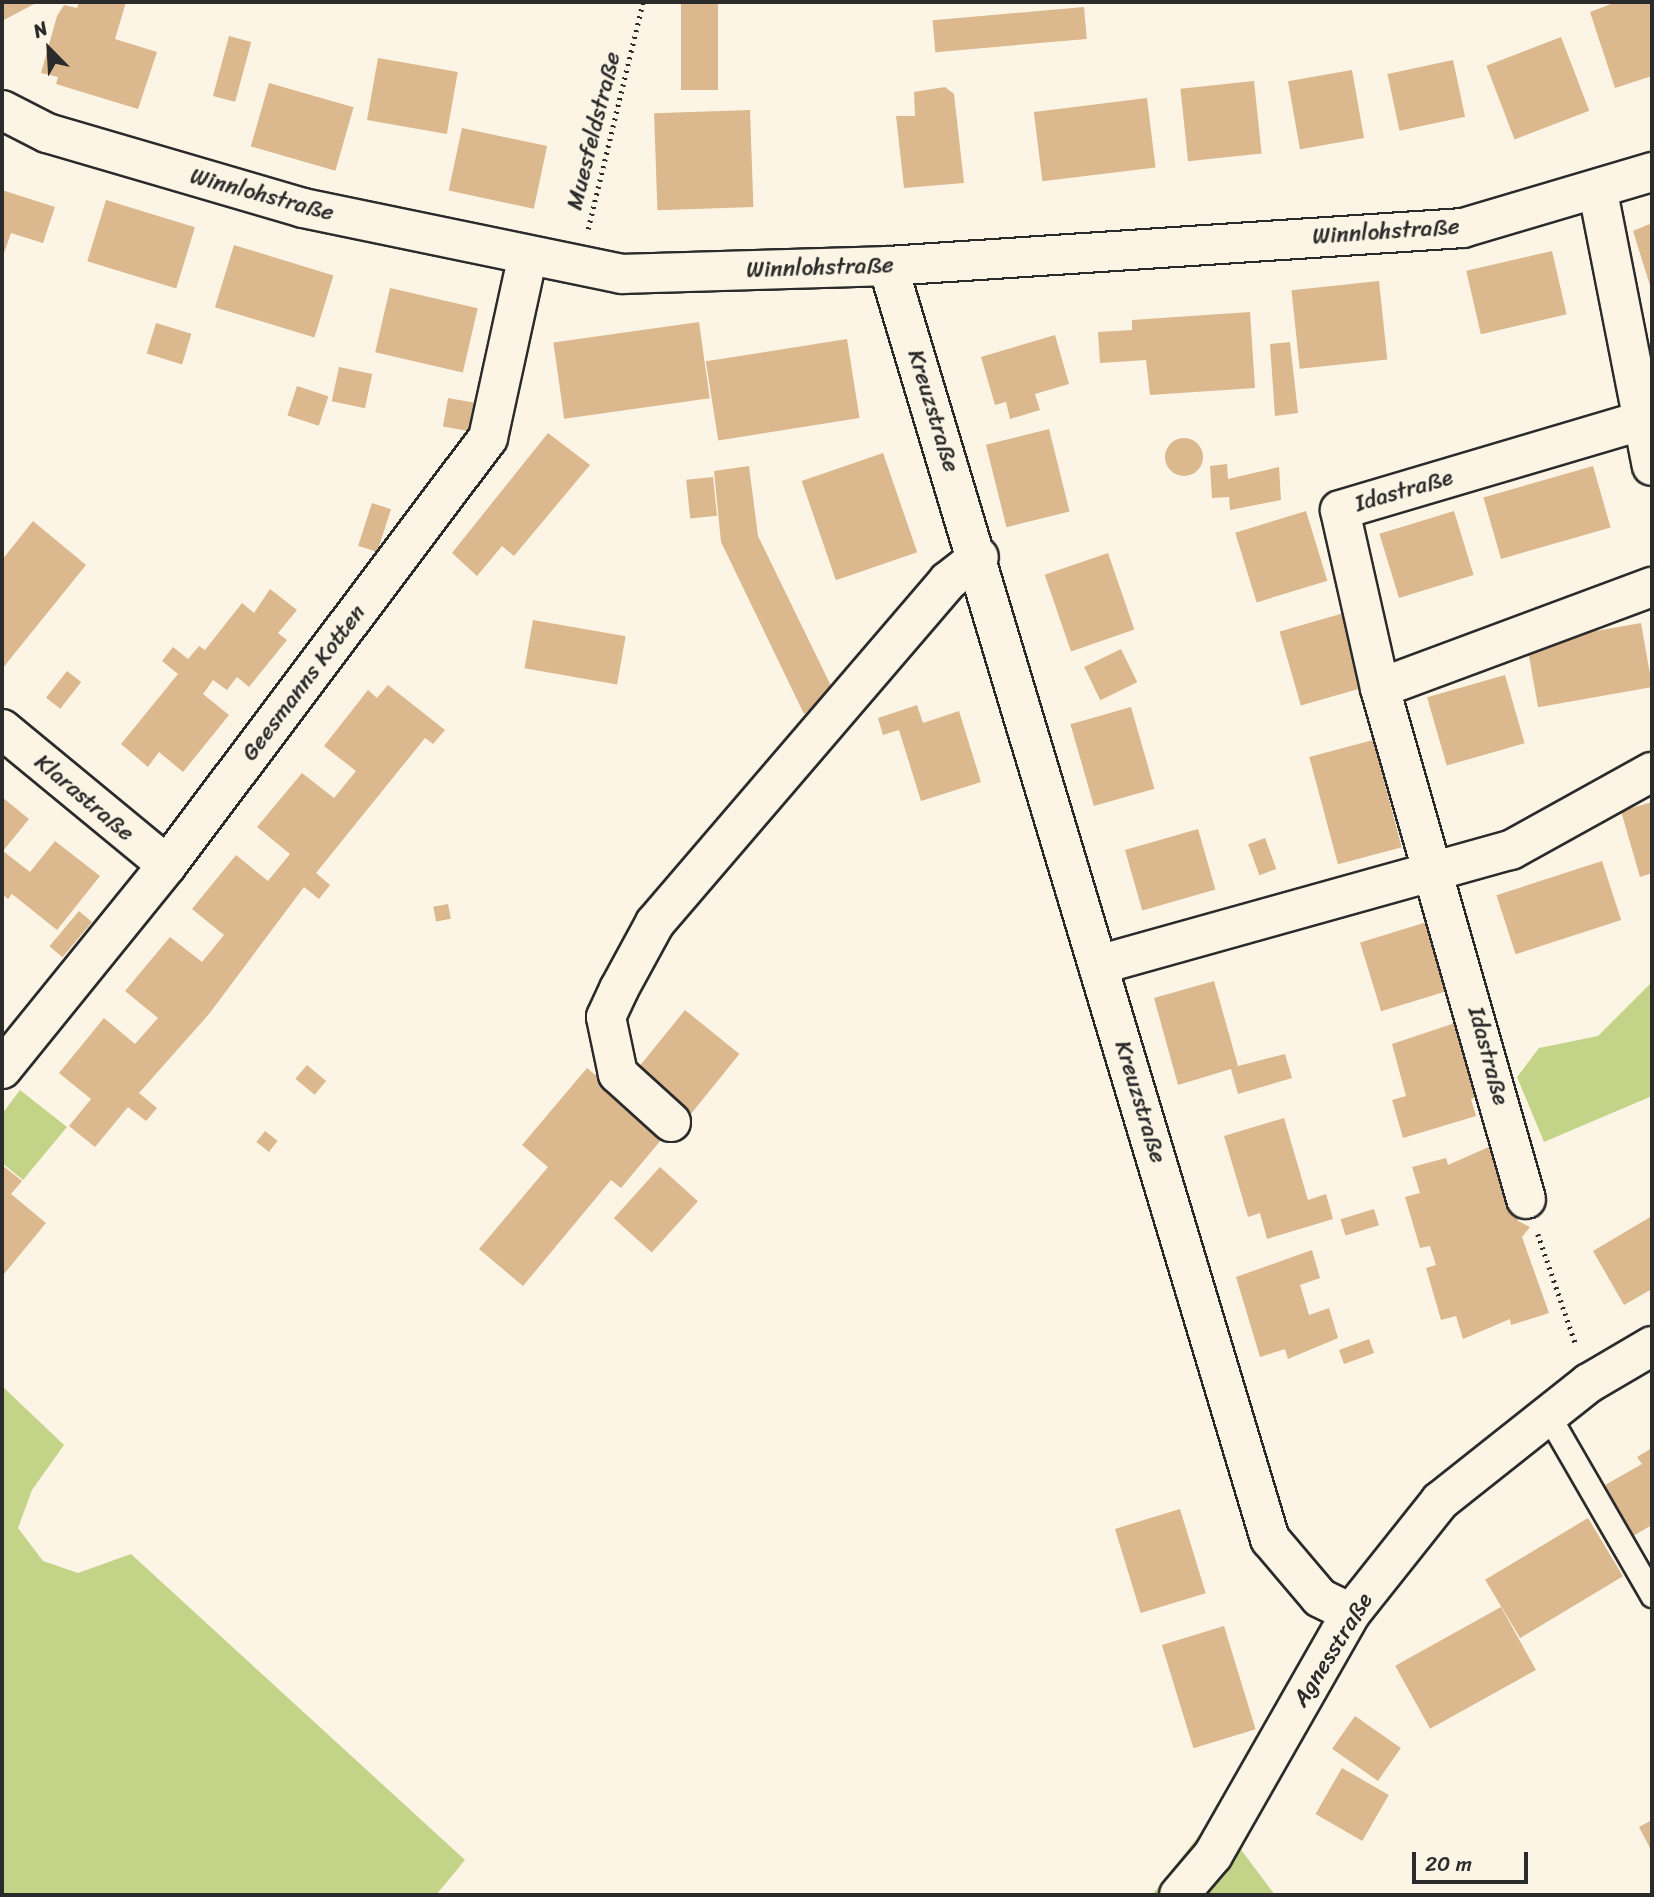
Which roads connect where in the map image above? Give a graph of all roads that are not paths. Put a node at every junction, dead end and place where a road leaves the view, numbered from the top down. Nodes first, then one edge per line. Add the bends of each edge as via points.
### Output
1 (2, 110) edge
2 (1652, 172) edge
3 (1598, 192) junction
4 (527, 259) junction
5 (888, 266) junction
6 (1644, 420) junction
7 (1652, 466) edge
8 (979, 557) junction
9 (1652, 587) edge
10 (1380, 688) junction
11 (2, 729) edge
12 (1652, 772) edge
13 (167, 865) junction
14 (1431, 874) junction
15 (1098, 965) junction
16 (2, 1069) edge
17 (671, 1122) dead end
18 (1526, 1199) road end
19 (1652, 1346) edge
20 (1548, 1415) junction
21 (1652, 1595) edge
22 (1350, 1613) junction
23 (1179, 1895) edge

1 - 4 street, Winnlohstraße via 47,133 303,208
2 - 3 street, Winnlohstraße
3 - 5 street, Winnlohstraße via 1463,228
3 - 6 street
4 - 5 street, Winnlohstraße via 622,274
4 - 13 street, Geesmanns Kotten via 488,438
5 - 8 street, Kreuzstraße
6 - 7 street
6 - 10 street, Idastraße via 1340,510
8 - 15 street, Kreuzstraße
8 - 17 street via 948,581 655,923 619,989 606,1017 618,1074
9 - 10 street
10 - 14 street, Idastraße
11 - 13 street, Klarastraße
12 - 14 street via 1511,850
13 - 16 street, Geesmanns Kotten
14 - 15 street
14 - 18 street, Idastraße via 1478,1013
15 - 22 street, Kreuzstraße via 1270,1539 1320,1598
19 - 20 street, Agnesstraße via 1589,1383
20 - 21 lane
20 - 22 street, Agnesstraße via 1440,1501
22 - 23 street, Agnesstraße via 1213,1855

